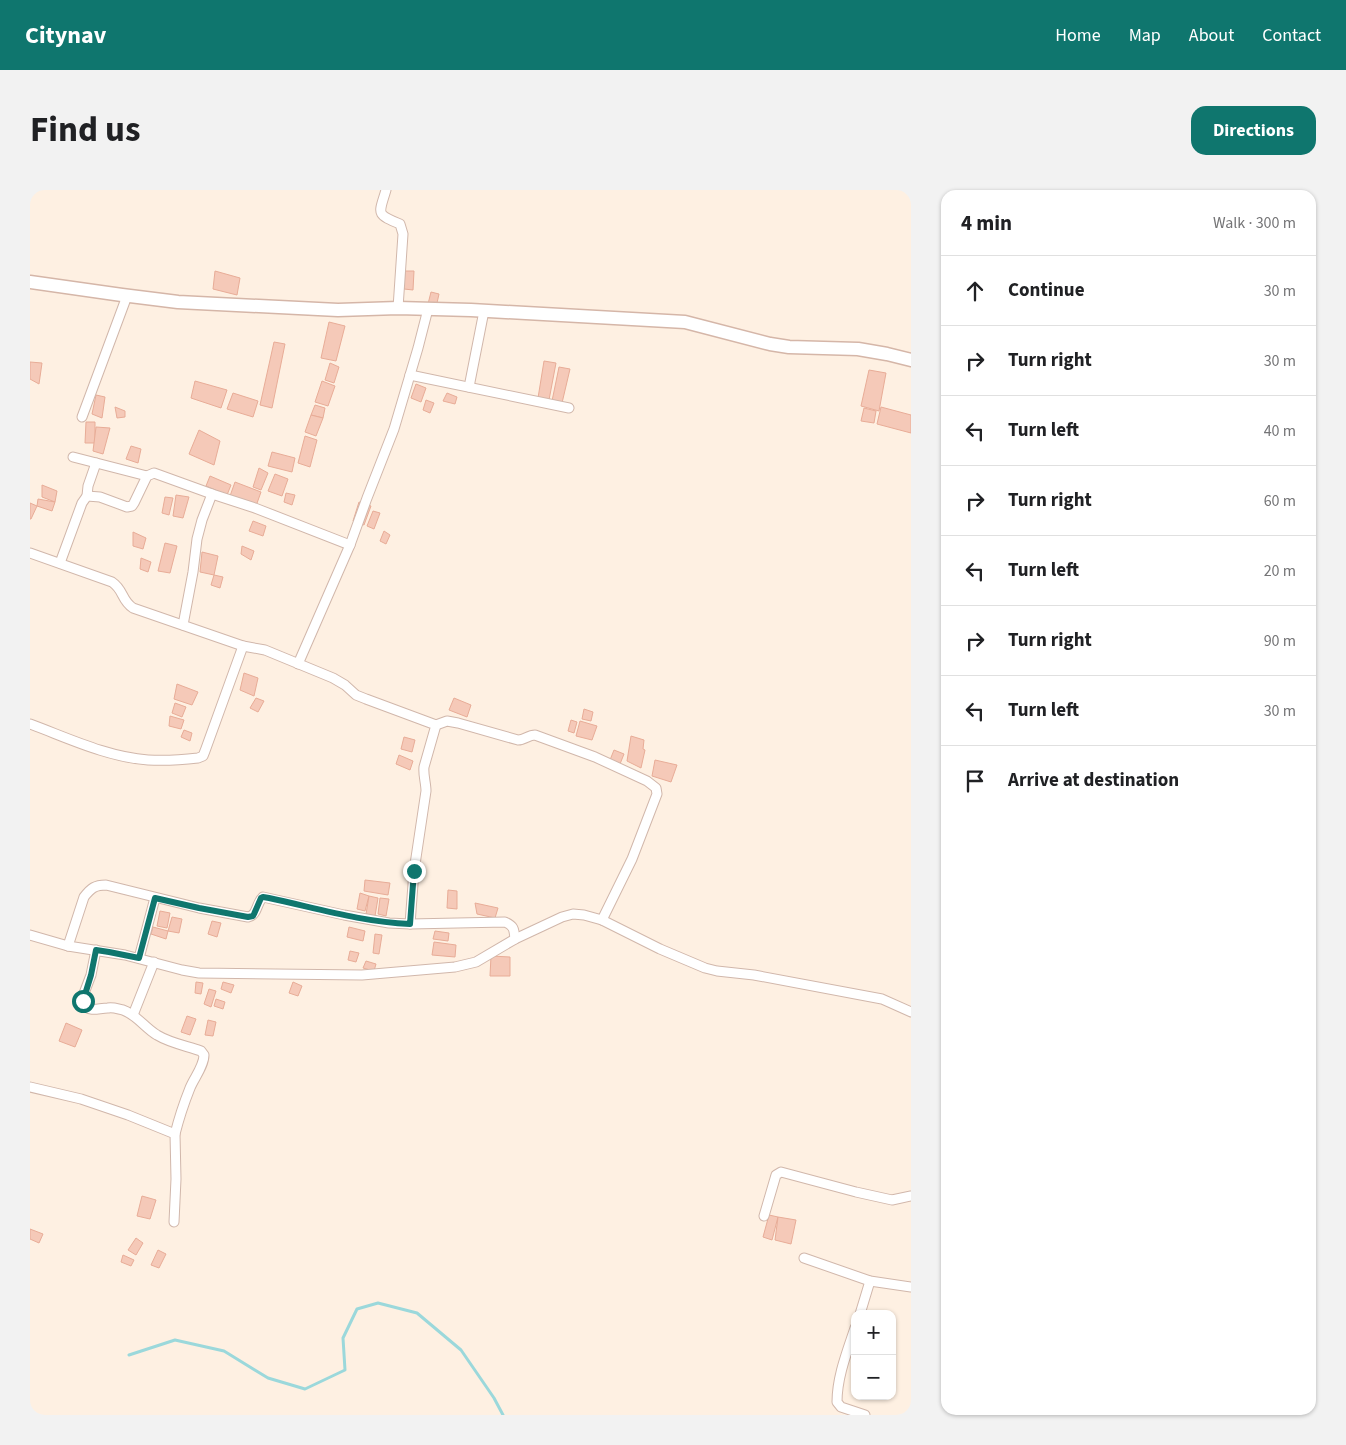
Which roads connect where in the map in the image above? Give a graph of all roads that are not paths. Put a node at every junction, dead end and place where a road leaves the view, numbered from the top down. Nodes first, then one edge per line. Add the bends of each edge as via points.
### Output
1 (386, 190) edge
2 (30, 282) edge
3 (127, 296) junction
4 (398, 308) junction
5 (428, 309) junction
6 (484, 311) junction
7 (911, 360) edge
8 (410, 374) junction
9 (469, 387) junction
10 (569, 408) dead end
11 (82, 418) dead end
12 (73, 457) dead end
13 (96, 463) junction
14 (147, 476) junction
15 (212, 494) junction
16 (87, 496) junction
17 (350, 546) junction
18 (30, 553) edge
19 (60, 564) junction
20 (183, 624) junction
21 (243, 646) junction
22 (298, 664) junction
23 (30, 724) edge
24 (436, 725) junction
25 (155, 898) junction
26 (602, 920) junction
27 (410, 924) junction
28 (30, 935) edge
29 (515, 938) junction
30 (68, 946) junction
31 (96, 950) junction
32 (139, 958) junction
33 (154, 962) junction
34 (911, 1012) edge
35 (133, 1015) junction
36 (30, 1087) edge
37 (175, 1134) junction
38 (911, 1196) edge
39 (764, 1216) dead end
40 (174, 1222) dead end
41 (804, 1258) dead end
42 (870, 1281) junction
43 (911, 1287) edge
44 (861, 1310) edge
45 (851, 1340) edge
46 (865, 1415) edge

1 - 4 street via 381,214 400,224 403,234
2 - 3 street
3 - 4 street via 178,302 338,310
3 - 11 street
4 - 5 street
5 - 6 street
5 - 8 street
6 - 7 street via 685,322 770,344 858,349
6 - 9 street
8 - 9 street
8 - 17 street via 394,429
9 - 10 street
12 - 13 street
13 - 14 street
13 - 16 street
14 - 15 street via 160,475
14 - 16 street via 134,502 128,507
15 - 17 street
15 - 20 street via 202,520
16 - 19 street
17 - 22 street
18 - 19 street
19 - 20 street via 117,585 127,604 133,608
20 - 21 street
21 - 22 street via 265,650
21 - 23 street via 203,756 198,758 159,760 129,757 99,750
22 - 24 street via 333,678 366,700
24 - 26 street via 447,721 458,723 518,740 535,735 595,757 656,788 632,859
24 - 27 street via 423,772 426,791
25 - 27 street via 248,917 253,916 263,897 344,915
25 - 30 street via 106,885 95,886 84,897
25 - 32 street
26 - 29 street via 573,914
26 - 34 street via 705,968 882,999
27 - 29 street via 505,922 511,924
28 - 30 street
29 - 33 street via 476,962 455,967 362,975 199,973
30 - 31 street
31 - 32 street
31 - 35 street via 83,1004 86,1009 114,1008
32 - 33 street
33 - 35 street
35 - 37 street via 156,1034 204,1055 180,1113
36 - 37 street via 81,1099
37 - 40 street
38 - 39 street via 892,1200 780,1172 776,1175
41 - 42 street
42 - 43 street
42 - 44 street
45 - 46 street via 841,1371 837,1402 841,1407

